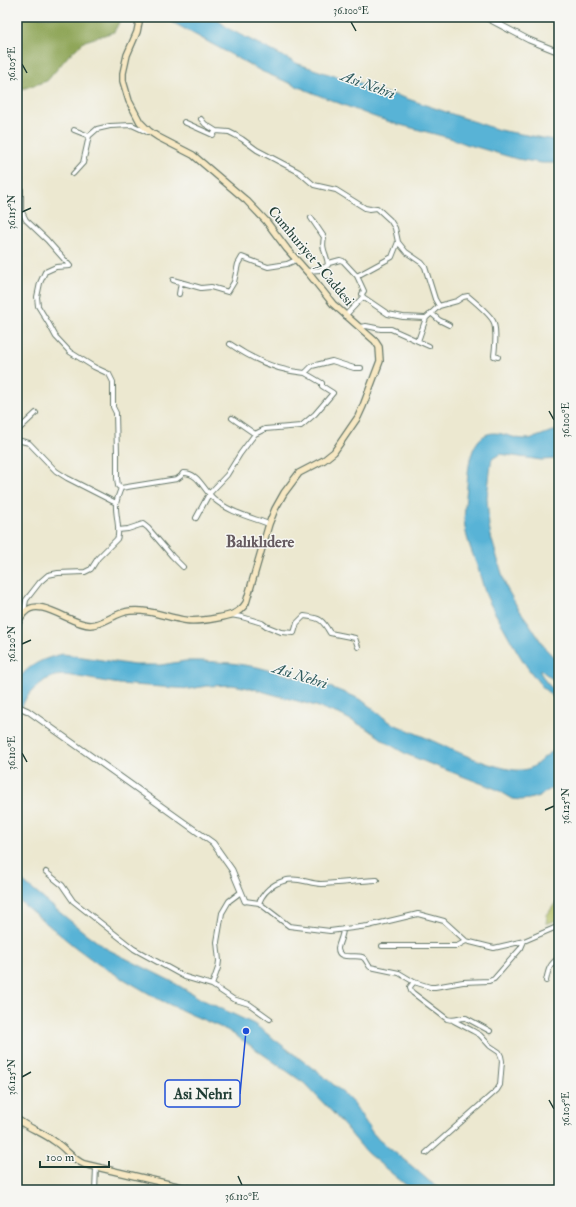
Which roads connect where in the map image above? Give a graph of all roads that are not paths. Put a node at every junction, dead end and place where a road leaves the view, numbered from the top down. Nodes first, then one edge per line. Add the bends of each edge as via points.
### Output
1 (140, 17) edge
2 (485, 17) edge
3 (559, 52) edge
4 (201, 119) dead end
5 (184, 122) dead end
6 (74, 130) dead end
7 (216, 130) junction
8 (150, 131) junction
9 (89, 136) junction
10 (73, 174) dead end
11 (21, 190) dead end
12 (311, 218) dead end
13 (398, 242) junction
14 (296, 260) junction
15 (329, 263) junction
16 (307, 271) junction
17 (357, 276) junction
18 (173, 280) dead end
19 (181, 282) junction
20 (179, 294) dead end
21 (363, 297) junction
22 (439, 306) junction
23 (431, 313) junction
24 (345, 316) junction
25 (426, 318) junction
26 (449, 325) dead end
27 (359, 327) junction
28 (418, 341) junction
29 (230, 344) dead end
30 (429, 346) dead end
31 (498, 357) dead end
32 (361, 368) dead end
33 (305, 373) junction
34 (36, 413) dead end
35 (232, 418) dead end
36 (17, 431) edge
37 (255, 434) junction
38 (17, 440) edge
39 (121, 488) junction
40 (209, 494) junction
41 (116, 503) junction
42 (196, 518) dead end
43 (269, 524) junction
44 (118, 530) junction
45 (183, 567) dead end
46 (24, 612) junction
47 (231, 615) junction
48 (17, 625) edge
49 (358, 647) dead end
50 (17, 706) edge
51 (46, 872) dead end
52 (377, 880) dead end
53 (242, 892) junction
54 (246, 901) joint
55 (260, 903) junction
56 (559, 926) edge
57 (343, 929) junction
58 (466, 941) junction
59 (524, 941) junction
60 (382, 946) dead end
61 (559, 958) edge
62 (546, 981) dead end
63 (414, 982) junction
64 (212, 985) junction
65 (270, 1019) dead end
66 (454, 1021) junction
67 (490, 1031) dead end
68 (17, 1119) edge
69 (426, 1153) dead end
70 (96, 1168) junction
71 (95, 1190) edge
72 (194, 1190) edge

1 - 8 main road, Cumhuriyet 7 Caddesi via 124,64 123,81 134,112
2 - 3 street
4 - 7 street
5 - 7 street via 213,135
6 - 9 street
7 - 13 street via 229,132 242,139 257,150 299,172 314,185 336,190 365,208 377,208 395,228
8 - 9 street via 146,132 132,125 110,126 97,129
8 - 14 main road, Cumhuriyet 7 Caddesi via 193,155 248,201
9 - 10 street via 83,163
11 - 39 street via 22,210 26,220 70,266 56,267 45,272 37,297 38,306 56,337 70,352 109,374 113,382 117,478 118,486
12 - 15 street via 324,237 322,245
13 - 17 street via 392,257
13 - 22 street via 425,267
14 - 16 main road, Cumhuriyet 7 Caddesi
14 - 19 street via 268,267 242,257 228,292
15 - 16 street via 320,270
15 - 17 street via 343,261
16 - 24 main road, Cumhuriyet 7 Caddesi
17 - 21 street via 364,291
18 - 19 street
19 - 20 street
21 - 24 street
21 - 25 street via 388,314
22 - 23 street
22 - 31 street via 468,296 474,301 494,322 494,356
23 - 25 street
23 - 26 street
24 - 27 main road, Cumhuriyet 7 Caddesi
25 - 28 street
27 - 28 street via 391,329
27 - 43 main road, Cumhuriyet 7 Caddesi via 378,344 380,362 358,417 334,452 293,480
28 - 30 street
29 - 33 street via 277,368
32 - 33 street via 332,361 312,366
33 - 37 street via 322,382 322,386 333,393 301,426 265,429
34 - 36 street
35 - 37 street
37 - 40 street via 227,474
38 - 41 street via 29,443 56,471 67,478
39 - 40 street via 177,479 186,473 199,479
39 - 41 street
40 - 42 street
40 - 43 street via 234,512
41 - 44 street
43 - 47 main road, Cumhuriyet 7 Caddesi via 246,603
44 - 45 street via 143,524
44 - 46 street via 117,539 91,569 85,572 48,575 26,600
46 - 47 main road, Cumhuriyet 7 Caddesi via 33,607 44,608 89,625 99,624 117,614 130,611 191,621
46 - 48 main road
47 - 49 street via 262,623 281,632 294,633 297,623 304,616 317,618 324,623 330,633 355,638
50 - 53 street via 28,711 213,843 232,870
51 - 64 street via 62,885 73,901 134,949 184,977
52 - 55 street via 317,884 292,879 272,886 262,896
53 - 54 street
53 - 64 street via 229,901 222,913 216,942 218,968
54 - 55 street
55 - 57 street via 289,926 330,931
56 - 59 street
57 - 58 street via 418,914 444,921
57 - 63 street via 338,949 341,955 361,956 370,967 399,973
58 - 59 street via 494,948
58 - 60 street via 457,946
59 - 63 street via 494,979 489,981 435,987
61 - 62 street via 550,965
63 - 66 street via 410,987 413,993 439,1014
64 - 65 street via 233,999 254,1007
66 - 67 street via 466,1018
66 - 69 street via 480,1035 499,1052 502,1061 500,1085
68 - 70 main road via 57,1142 80,1163
70 - 71 street
70 - 72 main road

